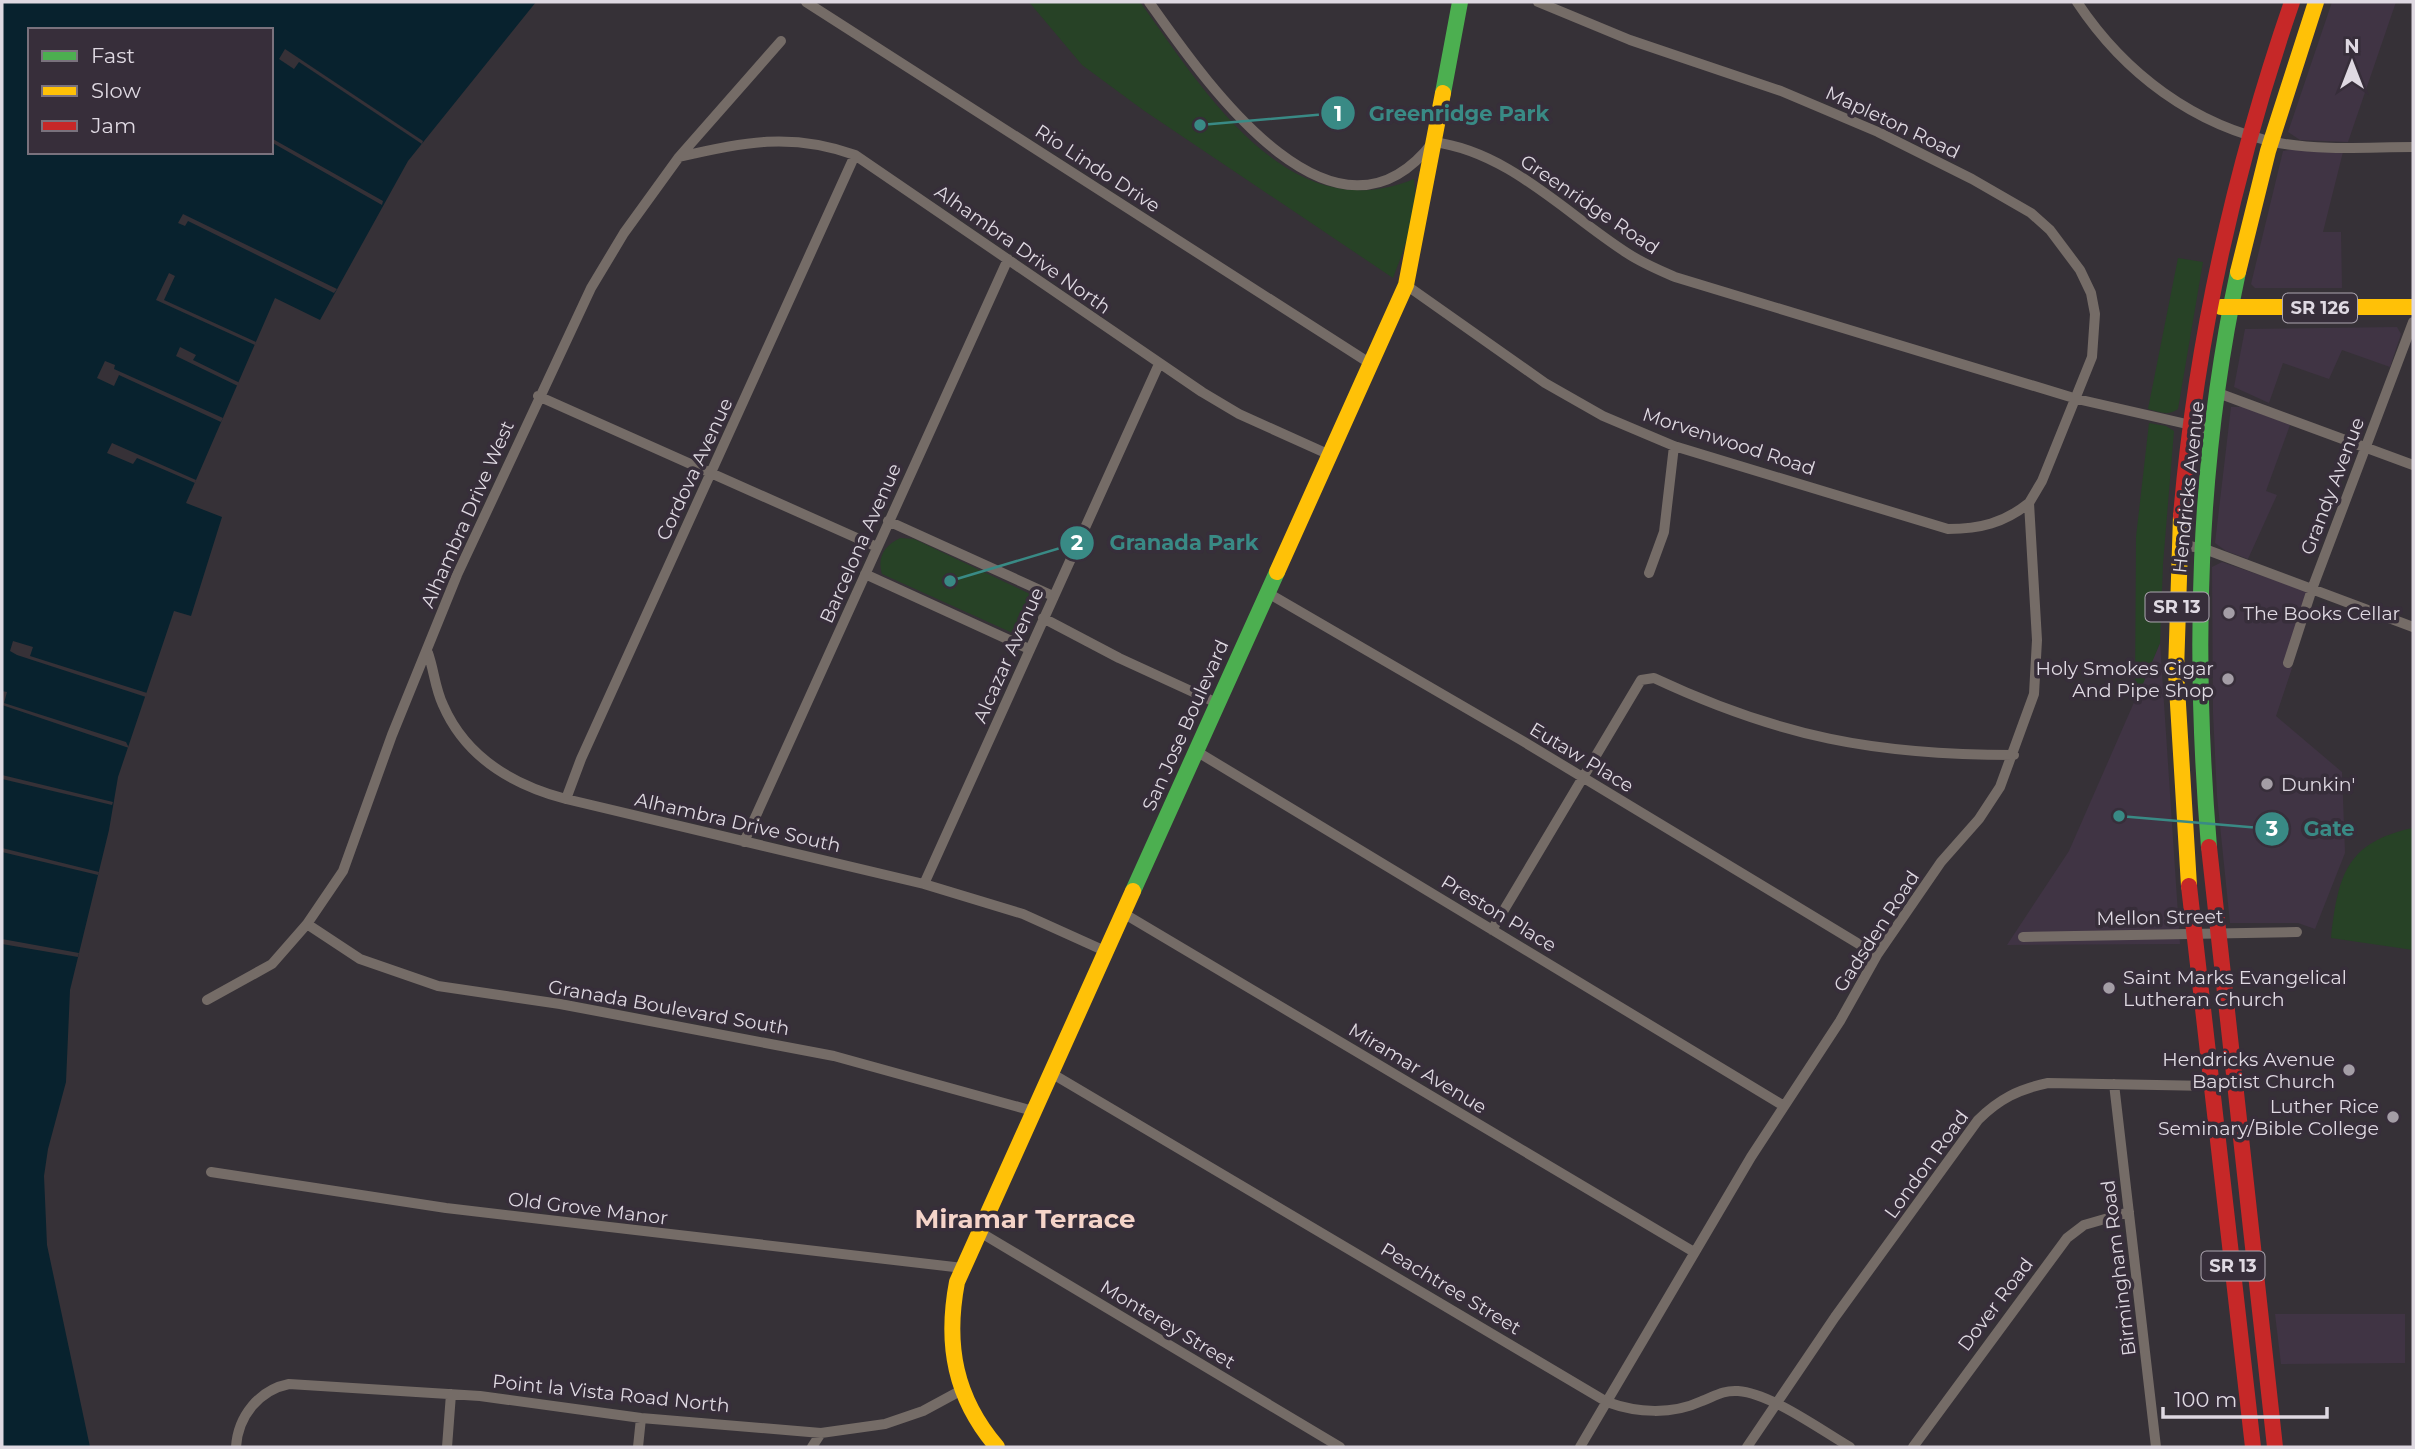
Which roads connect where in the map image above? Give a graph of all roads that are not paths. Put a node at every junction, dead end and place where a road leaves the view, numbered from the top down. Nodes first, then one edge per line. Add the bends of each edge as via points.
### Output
1 (806, 2) edge
2 (1149, 2) edge
3 (1460, 2) edge
4 (1538, 2) edge
5 (2077, 2) edge
6 (2292, 2) edge
7 (2316, 2) edge
8 (781, 41) dead end
9 (2250, 134) junction
10 (2271, 141) junction
11 (1433, 142) junction
12 (2413, 147) edge
13 (855, 155) junction
14 (679, 157) junction
15 (1008, 259) junction
16 (1406, 285) junction
17 (2413, 307) edge
18 (2232, 309) junction
19 (2209, 310) junction
20 (2413, 322) edge
21 (1159, 364) junction
22 (1371, 364) junction
23 (2218, 393) junction
24 (538, 396) junction
25 (2077, 399) junction
26 (2190, 424) junction
27 (2213, 430) junction
28 (1674, 446) junction
29 (2365, 447) junction
30 (1330, 455) junction
31 (2413, 465) edge
32 (712, 473) junction
33 (2029, 503) junction
34 (888, 521) junction
35 (2180, 545) junction
36 (877, 547) junction
37 (2202, 548) junction
38 (1649, 573) dead end
39 (865, 574) junction
40 (2312, 589) junction
41 (1268, 593) junction
42 (1053, 596) junction
43 (1043, 618) junction
44 (2413, 628) edge
45 (1029, 649) junction
46 (428, 653) junction
47 (2288, 663) dead end
48 (1217, 702) junction
49 (1196, 751) junction
50 (2014, 755) junction
51 (1584, 779) junction
52 (566, 799) junction
53 (2204, 812) junction
54 (2182, 813) junction
55 (744, 842) junction
56 (924, 884) junction
57 (1123, 913) junction
58 (307, 924) junction
59 (1492, 930) junction
60 (2297, 932) dead end
61 (2194, 934) junction
62 (2216, 934) junction
63 (2023, 937) dead end
64 (1105, 951) junction
65 (1877, 955) junction
66 (207, 1000) dead end
67 (1051, 1073) junction
68 (2235, 1082) junction
69 (2114, 1084) junction
70 (2211, 1086) junction
71 (1784, 1106) junction
72 (1033, 1111) junction
73 (211, 1172) dead end
74 (2129, 1212) junction
75 (978, 1231) junction
76 (2252, 1248) junction
77 (2231, 1250) junction
78 (1694, 1252) junction
79 (963, 1269) junction
80 (2267, 1371) junction
81 (2245, 1377) junction
82 (960, 1391) junction
83 (451, 1394) junction
84 (1606, 1402) junction
85 (1776, 1404) junction
86 (641, 1418) junction
87 (821, 1433) junction
88 (991, 1445) edge
89 (236, 1447) edge
90 (447, 1447) edge
91 (638, 1447) edge
92 (812, 1447) edge
93 (1340, 1447) edge
94 (1580, 1447) edge
95 (1747, 1447) edge
96 (1850, 1447) edge
97 (1913, 1447) edge
98 (2156, 1447) edge
99 (2253, 1447) edge
100 (2276, 1447) edge

1 - 22 street, Rio Lindo Drive
2 - 11 street via 1247,126 1272,149 1315,175 1344,183 1385,180 1410,168
3 - 11 main road, San Jose Boulevard
4 - 25 street, Mapleton Road via 1580,22 1781,91 1878,132 2031,213 2068,250 2091,293 2095,335
5 - 9 street via 2116,54 2151,85 2199,114
6 - 9 main road, Hendricks Avenue / SR 13
7 - 10 main road, Hendricks Avenue / SR 13
8 - 14 street, Alhambra Drive West
9 - 10 street
9 - 19 main road, Hendricks Avenue / SR 13
10 - 12 street via 2316,147
10 - 18 main road, Hendricks Avenue / SR 13
11 - 16 main road, San Jose Boulevard
11 - 25 street, Greenridge Road via 1458,146 1495,162 1627,253 1675,278
13 - 14 street, Alhambra Drive North via 770,139
13 - 15 street, Alhambra Drive North
13 - 32 street, Cordova Avenue
14 - 24 street, Alhambra Drive West via 614,250
15 - 21 street, Alhambra Drive North
15 - 34 street, Barcelona Avenue
16 - 22 main road, San Jose Boulevard
16 - 28 street, Morvenwood Road via 1545,383 1603,416
17 - 18 main road, SR 126
18 - 19 main road, SR 126
18 - 23 main road, Hendricks Avenue / SR 13
19 - 23 main road via 2208,372
19 - 26 main road, Hendricks Avenue / SR 13
20 - 29 street, Grandy Avenue
21 - 30 street, Alhambra Drive North via 1239,414
21 - 42 street, Alcazar Avenue
22 - 30 main road, San Jose Boulevard
23 - 27 main road, Hendricks Avenue / SR 13
23 - 29 street
24 - 32 street
24 - 46 street, Alhambra Drive West via 457,575
25 - 26 street, Greenridge Road
25 - 33 street
26 - 27 street, Greenridge Road
26 - 35 main road, Hendricks Avenue / SR 13
27 - 37 main road, Hendricks Avenue / SR 13
28 - 33 street, Morvenwood Road via 1948,529 1993,524
28 - 38 street via 1664,531
29 - 31 street
29 - 40 street, Grandy Avenue
30 - 41 main road, San Jose Boulevard
32 - 36 street
32 - 52 street, Cordova Avenue
33 - 50 street, Gadsden Road via 2037,640 2034,694
34 - 36 street, Barcelona Avenue
34 - 42 street
35 - 37 street
35 - 54 main road, Hendricks Avenue / SR 13 via 2176,688
36 - 39 street, Barcelona Avenue
37 - 40 street
37 - 53 main road, Hendricks Avenue / SR 13 via 2198,631
39 - 45 street
39 - 55 street, Barcelona Avenue
40 - 44 street
40 - 47 street, Grandy Avenue
41 - 48 main road, San Jose Boulevard
41 - 51 street, Eutaw Place
42 - 43 street, Alcazar Avenue
43 - 45 street, Alcazar Avenue
43 - 48 street
45 - 56 street, Alcazar Avenue
46 - 52 street, Alhambra Drive South via 443,705 468,744 520,785
46 - 58 street, Alhambra Drive West via 392,734 343,872
48 - 49 main road, San Jose Boulevard
49 - 57 main road, San Jose Boulevard
49 - 59 street, Preston Place
50 - 51 street via 1895,751 1823,738 1746,718 1654,678 1642,680
50 - 65 street, Gadsden Road via 1979,819 1941,863
51 - 59 street
51 - 65 street, Eutaw Place
52 - 55 street, Alhambra Drive South
53 - 54 main road
53 - 62 main road, Hendricks Avenue / SR 13
54 - 61 main road, Hendricks Avenue / SR 13
55 - 56 street, Alhambra Drive South
56 - 64 street, Alhambra Drive South via 1023,914
57 - 64 main road, San Jose Boulevard
57 - 78 street, Miramar Avenue
58 - 66 street, Alhambra Drive West via 264,971
58 - 72 street, Granada Boulevard South via 360,959 438,986 561,1004 834,1056
59 - 71 street, Preston Place
60 - 62 street, Mellon Street
61 - 62 street, Mellon Street
61 - 63 street, Mellon Street
61 - 70 main road, Hendricks Avenue / SR 13
62 - 68 main road, Hendricks Avenue / SR 13
64 - 67 main road, San Jose Boulevard
65 - 71 street, Gadsden Road
67 - 72 main road, San Jose Boulevard
67 - 84 street, Peachtree Street
68 - 70 street, London Road
68 - 76 main road, Hendricks Avenue / SR 13
69 - 70 street, London Road
69 - 74 street, Birmingham Road
69 - 85 street, London Road via 2042,1084 1992,1105
70 - 77 main road, Hendricks Avenue / SR 13
71 - 78 street, Gadsden Road
72 - 75 main road, San Jose Boulevard
73 - 79 street, Old Grove Manor via 446,1208
74 - 97 street, Dover Road via 2084,1225 2067,1238
74 - 98 street, Birmingham Road
75 - 79 main road, San Jose Boulevard
75 - 93 street, Monterey Street
76 - 77 main road
76 - 80 main road, Hendricks Avenue / SR 13
77 - 81 main road, Hendricks Avenue / SR 13
78 - 84 street, Gadsden Road
79 - 82 main road, San Jose Boulevard via 950,1323 951,1355
80 - 81 main road
80 - 100 main road, Hendricks Avenue / SR 13
81 - 99 main road, Hendricks Avenue / SR 13
82 - 87 street, Point la Vista Road North via 885,1424
82 - 88 main road, San Jose Boulevard
83 - 86 street, Point la Vista Road North
83 - 89 street, Point la Vista Road North via 304,1383 280,1386 255,1402 240,1427
83 - 90 street
84 - 85 street, Peachtree Street via 1633,1410 1677,1409 1728,1391 1742,1391
84 - 94 street, Gadsden Road
85 - 95 street, London Road
85 - 96 street, Peachtree Street
86 - 87 street, Point la Vista Road North
86 - 91 street
87 - 92 street

